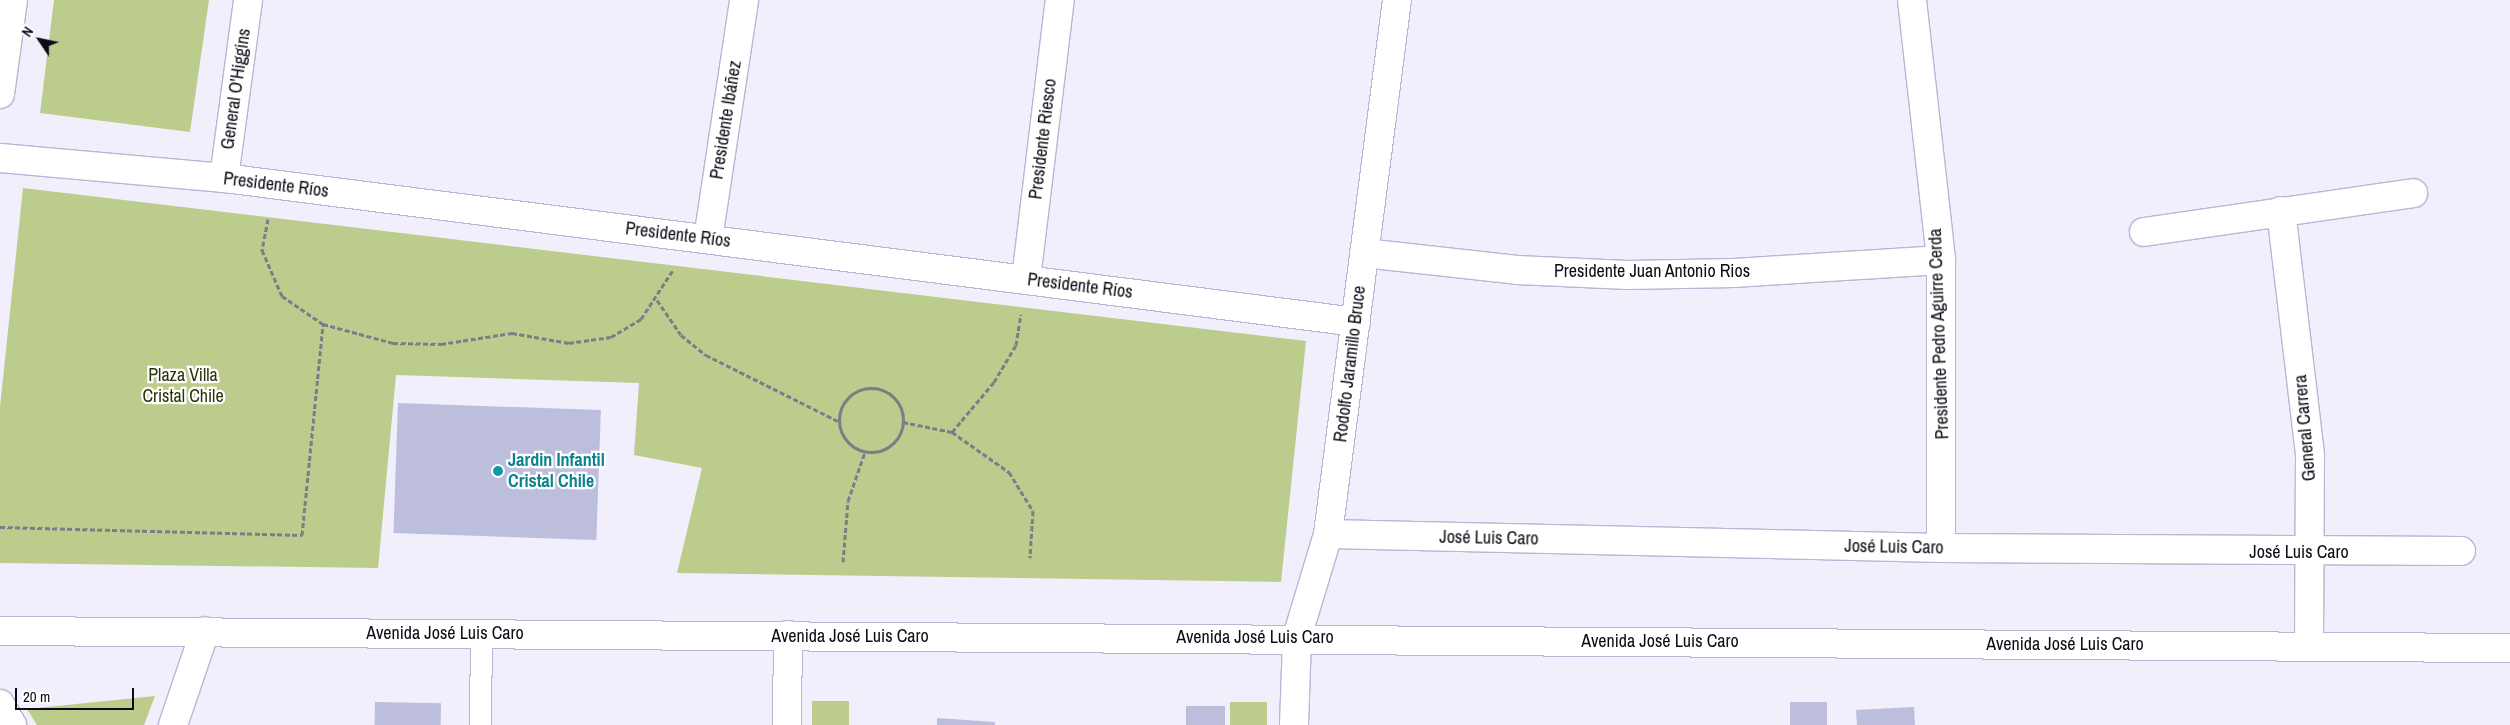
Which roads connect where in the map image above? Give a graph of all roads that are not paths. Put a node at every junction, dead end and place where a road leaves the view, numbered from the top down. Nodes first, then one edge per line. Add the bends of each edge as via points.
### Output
1 (13, 0) edge
2 (248, 0) edge
3 (744, 0) edge
4 (1060, 0) edge
5 (1397, 0) edge
6 (1912, 0) edge
7 (0, 94) edge
8 (0, 158) edge
9 (224, 178) junction
10 (2413, 193) dead end
11 (2281, 211) junction
12 (2144, 232) dead end
13 (708, 239) junction
14 (1364, 254) junction
15 (1941, 260) junction
16 (1026, 279) junction
17 (1356, 322) junction
18 (1328, 534) junction
19 (1941, 548) junction
20 (2460, 551) dead end
21 (2309, 552) junction
22 (0, 630) edge
23 (205, 631) junction
24 (481, 633) junction
25 (788, 635) junction
26 (1297, 638) junction
27 (2309, 646) junction
28 (2510, 648) edge
29 (0, 704) edge
30 (12, 725) edge
31 (173, 725) edge
32 (480, 725) edge
33 (787, 725) edge
34 (1294, 725) edge

1 - 7 street
2 - 9 street, General O'Higgins
3 - 13 street, Presidente Ibáñez
4 - 16 street, Presidente Riesco
5 - 14 street, Rodolfo Jaramillo Bruce
6 - 15 street, Presidente Pedro Aguirre Cerda
8 - 9 street, Presidente Ríos
9 - 13 street, Presidente Ríos
10 - 11 street
11 - 12 street
11 - 21 street, General Carrera via 2310,455
13 - 16 street, Presidente Ríos
14 - 15 street, Presidente Juan Antonio Rios via 1517,270 1628,275 1734,273
14 - 17 street, Rodolfo Jaramillo Bruce
15 - 19 street, Presidente Pedro Aguirre Cerda
16 - 17 street, Presidente Ríos
17 - 18 street, Rodolfo Jaramillo Bruce
18 - 19 street, José Luis Caro
18 - 26 street, Rodolfo Jaramillo Bruce
19 - 21 street, José Luis Caro
20 - 21 street, José Luis Caro
21 - 27 street, General Carrera
22 - 23 street, Avenida José Luis Caro
23 - 24 street, Avenida José Luis Caro
23 - 31 street
24 - 25 street, Avenida José Luis Caro
24 - 32 lane
25 - 26 street, Avenida José Luis Caro
25 - 33 street
26 - 27 street, Avenida José Luis Caro
26 - 34 street, Rodolfo Jaramillo Bruce
27 - 28 street, Avenida José Luis Caro
29 - 30 street

